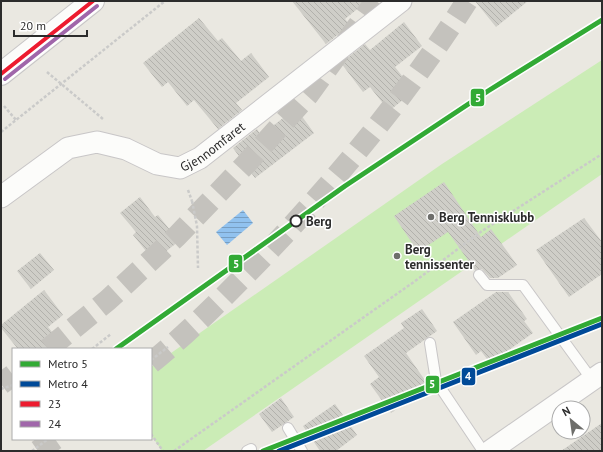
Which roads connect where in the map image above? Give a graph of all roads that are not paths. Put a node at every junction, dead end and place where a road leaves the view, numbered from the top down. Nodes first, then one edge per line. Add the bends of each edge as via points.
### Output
1 (93, 1) edge
2 (401, 1) edge
3 (1, 74) edge
4 (1, 197) edge
5 (479, 274) dead end
6 (430, 343) dead end
7 (597, 377) edge
8 (288, 428) dead end
9 (302, 451) edge
10 (483, 451) edge
11 (490, 451) edge

1 - 3 main road
2 - 4 street, Gjennomfaret via 200,158 180,168 157,164 126,149 97,142 68,148
5 - 7 lane via 487,285 523,285
6 - 10 lane via 436,381
7 - 11 street
8 - 9 lane

